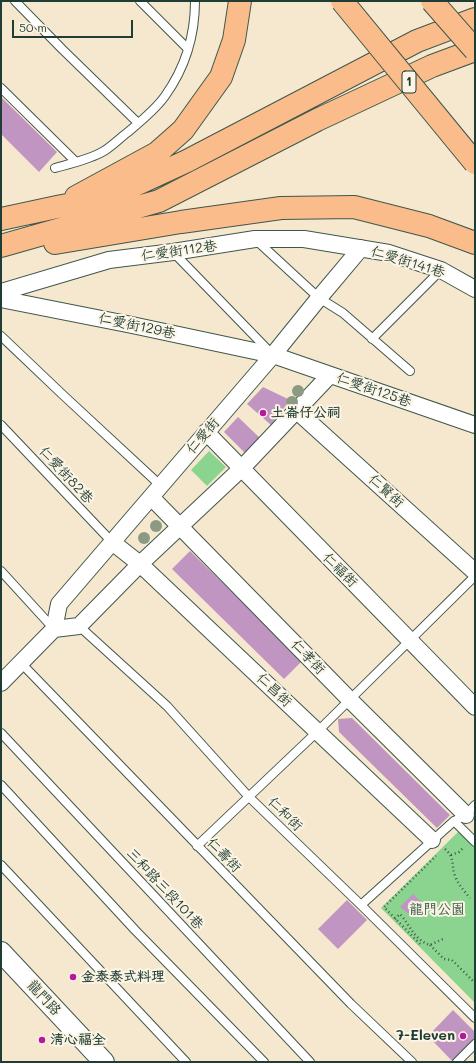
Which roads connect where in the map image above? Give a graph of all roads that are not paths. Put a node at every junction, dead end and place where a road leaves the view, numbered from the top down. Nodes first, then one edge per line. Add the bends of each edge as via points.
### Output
1 (15, 1) edge
2 (140, 1) edge
3 (195, 1) edge
4 (240, 1) edge
5 (342, 1) edge
6 (432, 1) edge
7 (475, 19) edge
8 (188, 49) junction
9 (475, 50) edge
10 (1, 88) edge
11 (138, 123) junction
12 (76, 162) junction
13 (475, 163) edge
14 (54, 168) dead end
15 (57, 206) junction
16 (1, 219) edge
17 (255, 239) junction
18 (475, 243) edge
19 (1, 246) edge
20 (361, 248) junction
21 (1, 252) edge
22 (173, 252) junction
23 (440, 270) junction
24 (475, 289) edge
25 (1, 292) edge
26 (319, 298) junction
27 (1, 299) edge
28 (1, 336) edge
29 (372, 339) junction
30 (273, 355) junction
31 (410, 371) dead end
32 (330, 375) junction
33 (297, 411) junction
34 (475, 425) edge
35 (1, 426) edge
36 (206, 432) junction
37 (241, 469) junction
38 (155, 491) junction
39 (179, 526) junction
40 (112, 542) junction
41 (140, 564) junction
42 (1, 570) edge
43 (475, 572) edge
44 (475, 576) edge
45 (79, 626) junction
46 (54, 629) junction
47 (409, 640) junction
48 (21, 663) junction
49 (1, 683) edge
50 (350, 700) junction
51 (475, 707) edge
52 (318, 731) junction
53 (1, 734) edge
54 (1, 785) edge
55 (249, 797) junction
56 (465, 814) edge
57 (432, 840) junction
58 (475, 842) edge
59 (197, 846) junction
60 (1, 865) edge
61 (361, 905) junction
62 (1, 952) edge
63 (475, 1018) edge
64 (475, 1044) edge
65 (104, 1062) edge
66 (186, 1062) edge
67 (264, 1062) edge
68 (310, 1062) edge
69 (412, 1062) edge
70 (457, 1062) edge

1 - 11 lane
2 - 8 lane
3 - 8 lane via 195,18
4 - 15 highway via 234,40 221,77 182,130 157,153
5 - 13 highway, 1, bridge
6 - 9 highway, bridge
7 - 15 highway via 417,41 187,161 109,197
8 - 11 lane via 181,71 165,97
9 - 19 highway via 432,66 339,110 159,201
10 - 12 lane
11 - 12 lane via 104,151
12 - 14 lane
15 - 16 highway
17 - 20 street, 仁愛街112巷 via 304,239
17 - 22 street, 仁愛街112巷
17 - 26 lane
18 - 21 highway via 430,226 354,207 282,208
20 - 23 street, 仁愛街141巷 via 389,253
20 - 26 street, 仁愛街
22 - 25 street, 仁愛街112巷 via 109,260
22 - 30 lane
23 - 24 street, 仁愛街141巷
23 - 29 lane
26 - 29 lane via 344,313
26 - 30 street, 仁愛街
27 - 30 street, 仁愛街129巷
28 - 38 lane
29 - 31 lane
30 - 32 street, 仁愛街125巷
30 - 36 street, 仁愛街
32 - 33 street
32 - 34 street, 仁愛街125巷
33 - 37 street
33 - 43 street, 仁賢街
35 - 40 lane, 仁愛街82巷
36 - 37 street, 仁福街
36 - 38 street, 仁愛街
37 - 39 street
37 - 47 street, 仁福街
38 - 39 street, 仁孝街
38 - 40 street, 仁愛街
39 - 41 street
39 - 50 street, 仁孝街
40 - 41 street, 仁昌街
40 - 46 street, 仁愛街 via 59,604
41 - 45 street
41 - 52 street, 仁昌街
42 - 46 lane
44 - 47 lane
45 - 46 street
45 - 55 lane, 仁和街 via 167,706
46 - 48 street
47 - 50 lane
47 - 51 street, 仁福街
48 - 49 street
48 - 59 lane, 仁壽街
50 - 52 lane
50 - 56 street, 仁孝街
52 - 55 lane
52 - 57 street, 仁昌街
53 - 68 lane, 三和路三段101巷
54 - 67 lane via 135,930
55 - 59 lane
55 - 61 lane, 仁和街
56 - 57 lane
56 - 58 lane
57 - 61 lane
59 - 69 lane, 仁壽街 via 351,1004
60 - 66 lane
61 - 63 lane, 仁和街
62 - 65 street, 龍門路
64 - 70 lane

